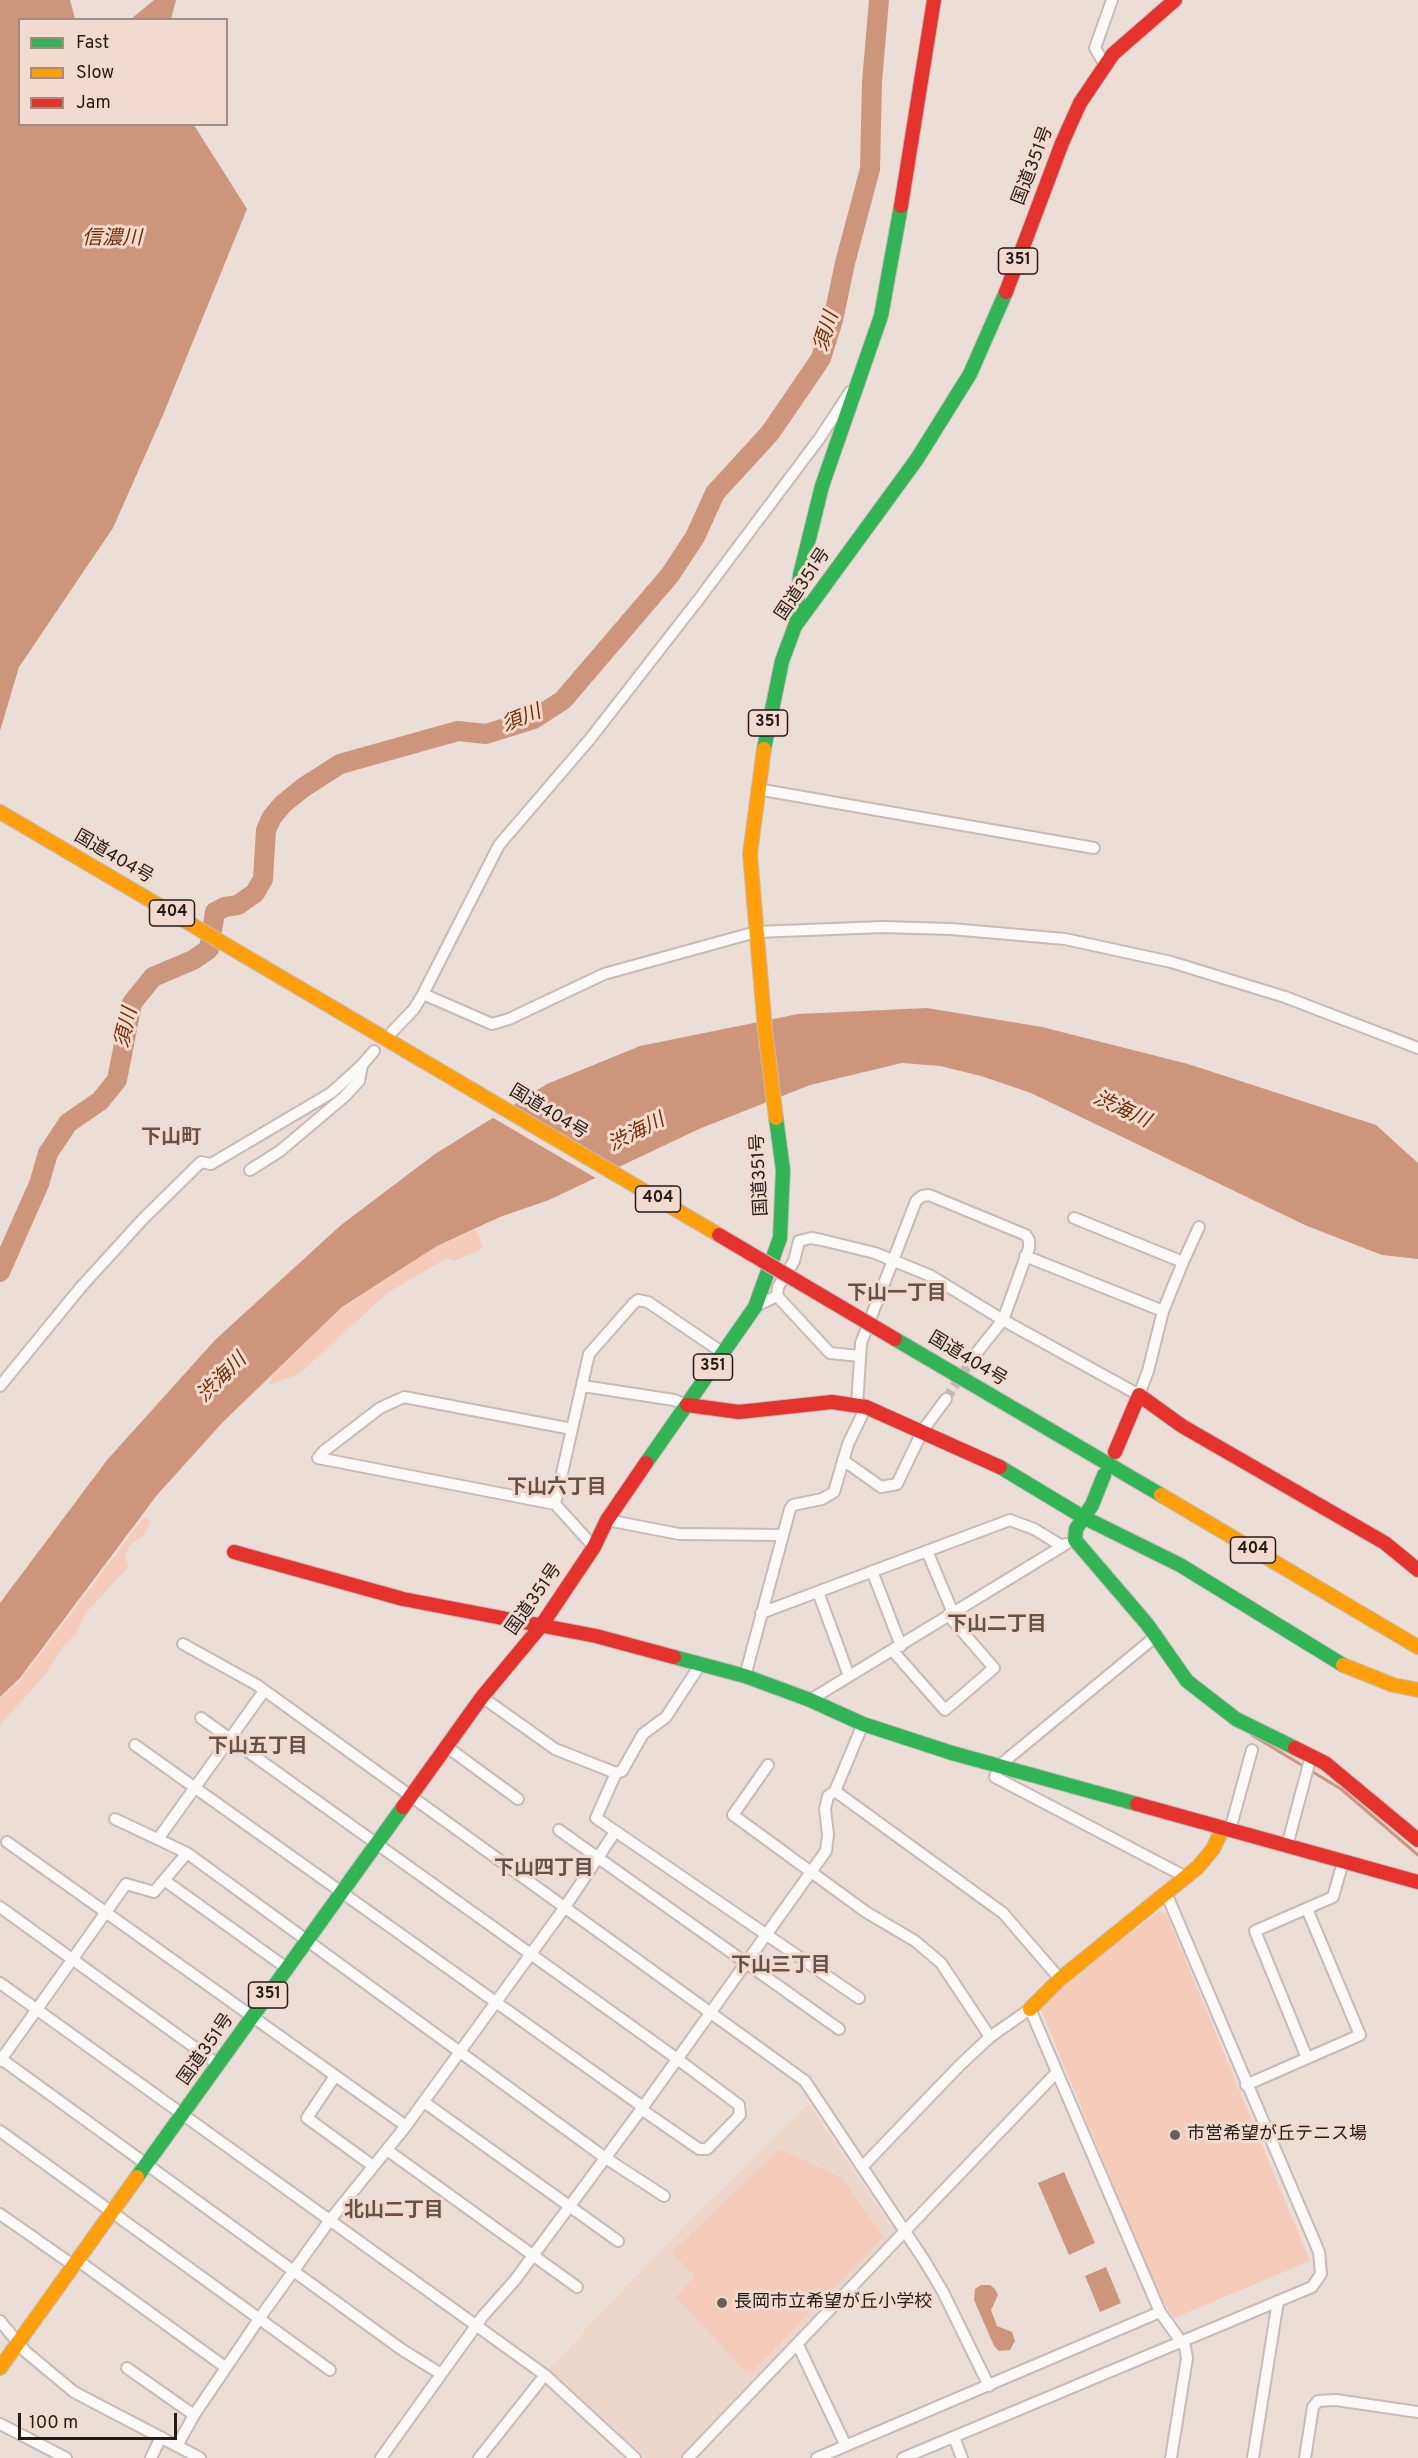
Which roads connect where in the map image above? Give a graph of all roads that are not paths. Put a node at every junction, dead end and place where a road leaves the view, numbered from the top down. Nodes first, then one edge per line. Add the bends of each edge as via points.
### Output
1 (934, 0) edge
2 (1112, 0) edge
3 (1175, 0) edge
4 (1104, 65) junction
5 (857, 382) junction
6 (795, 626) junction
7 (757, 789) junction
8 (0, 812) edge
9 (1094, 848) dead end
10 (756, 937) junction
11 (423, 994) junction
12 (392, 1032) dead end
13 (1418, 1048) edge
14 (374, 1051) dead end
15 (363, 1065) junction
16 (250, 1170) dead end
17 (1074, 1218) dead end
18 (1199, 1227) dead end
19 (1025, 1256) junction
20 (893, 1260) junction
21 (1183, 1262) junction
22 (777, 1296) junction
23 (755, 1306) junction
24 (1163, 1311) junction
25 (1003, 1320) junction
26 (723, 1353) junction
27 (859, 1356) junction
28 (974, 1356) tunnel mouth
29 (0, 1386) edge
30 (583, 1386) junction
31 (1139, 1395) junction
32 (946, 1398) tunnel mouth
33 (687, 1405) junction
34 (862, 1406) junction
35 (572, 1429) junction
36 (923, 1430) junction
37 (1114, 1452) dead end
38 (843, 1460) junction
39 (1104, 1475) dead end
40 (555, 1504) junction
41 (1083, 1516) junction
42 (607, 1520) junction
43 (782, 1535) junction
44 (1069, 1543) junction
45 (594, 1546) junction
46 (927, 1551) junction
47 (234, 1552) dead end
48 (1418, 1570) edge
49 (872, 1571) junction
50 (818, 1592) junction
51 (761, 1613) junction
52 (950, 1614) junction
53 (541, 1626) junction
54 (1155, 1637) junction
55 (183, 1644) dead end
56 (1418, 1647) edge
57 (897, 1648) junction
58 (700, 1665) junction
59 (745, 1676) junction
60 (849, 1676) junction
61 (1418, 1690) edge
62 (264, 1691) junction
63 (482, 1697) junction
64 (810, 1700) junction
65 (201, 1718) dead end
66 (863, 1724) junction
67 (230, 1740) junction
68 (135, 1745) dead end
69 (447, 1747) junction
70 (1252, 1750) dead end
71 (1311, 1756) junction
72 (768, 1765) dead end
73 (1000, 1765) junction
74 (616, 1773) junction
75 (195, 1789) junction
76 (835, 1791) junction
77 (412, 1797) junction
78 (518, 1799) dead end
79 (115, 1819) dead end
80 (1226, 1829) junction
81 (559, 1830) dead end
82 (615, 1832) junction
83 (158, 1839) junction
84 (1418, 1840) edge
85 (7, 1842) dead end
86 (378, 1845) junction
87 (1287, 1846) junction
88 (186, 1853) junction
89 (598, 1858) junction
90 (1343, 1862) junction
91 (809, 1871) junction
92 (1186, 1877) junction
93 (164, 1880) junction
94 (1418, 1882) edge
95 (342, 1892) junction
96 (1166, 1893) junction
97 (0, 1907) edge
98 (565, 1907) junction
99 (1307, 1909) junction
100 (106, 1911) junction
101 (764, 1935) junction
102 (307, 1942) junction
103 (530, 1954) junction
104 (72, 1959) junction
105 (745, 1962) junction
106 (288, 1969) junction
107 (1060, 1979) junction
108 (0, 1983) edge
109 (859, 1998) dead end
110 (495, 2002) junction
111 (1030, 2009) junction
112 (37, 2010) junction
113 (710, 2011) junction
114 (254, 2015) junction
115 (839, 2028) dead end
116 (990, 2037) junction
117 (459, 2051) junction
118 (676, 2058) junction
119 (1307, 2058) junction
120 (0, 2059) edge
121 (219, 2065) junction
122 (1057, 2072) junction
123 (335, 2076) junction
124 (1246, 2085) junction
125 (424, 2102) junction
126 (642, 2108) junction
127 (183, 2115) junction
128 (406, 2126) junction
129 (0, 2131) edge
130 (387, 2150) junction
131 (604, 2157) junction
132 (147, 2164) junction
133 (373, 2166) junction
134 (863, 2166) junction
135 (664, 2196) dead end
136 (570, 2206) junction
137 (114, 2211) junction
138 (0, 2214) edge
139 (330, 2220) junction
140 (905, 2232) junction
141 (618, 2241) dead end
142 (534, 2254) junction
143 (77, 2262) junction
144 (294, 2270) junction
145 (577, 2287) dead end
146 (1278, 2301) junction
147 (1160, 2312) junction
148 (259, 2319) junction
149 (0, 2321) edge
150 (476, 2326) junction
151 (1182, 2341) junction
152 (19, 2342) junction
153 (798, 2345) junction
154 (0, 2367) edge
155 (225, 2367) junction
156 (126, 2368) dead end
157 (330, 2370) dead end
158 (441, 2374) junction
159 (545, 2375) junction
160 (989, 2386) junction
161 (1418, 2412) edge
162 (194, 2415) junction
163 (0, 2424) edge
164 (161, 2437) junction
165 (954, 2437) junction
166 (177, 2446) junction
167 (846, 2446) junction
168 (66, 2458) edge
169 (151, 2458) edge
170 (200, 2458) edge
171 (381, 2458) edge
172 (479, 2458) edge
173 (635, 2458) edge
174 (688, 2458) edge
175 (817, 2458) edge
176 (903, 2458) edge
177 (962, 2458) edge
178 (1171, 2458) edge
179 (1253, 2458) edge
180 (1305, 2458) edge

1 - 5 main road via 888,289
2 - 4 street via 1095,48
3 - 4 main road, 国道351号 / 351 via 1144,24
4 - 6 main road, 国道351号 / 351 via 1069,125 997,317 970,374 917,459
5 - 6 main road via 816,509 796,595
5 - 11 street via 699,599 590,739 499,845
6 - 7 main road, 国道351号 / 351 via 770,711
7 - 9 street
7 - 10 main road, 国道351号 / 351 via 750,854
8 - 56 main road, 国道404号 / 404, bridge
10 - 11 street via 604,974 501,1022 481,1021
10 - 13 street via 921,927 1065,939 1224,976
10 - 23 main road, 国道351号 / 351 via 783,1170 780,1238
11 - 12 street
14 - 15 street
15 - 16 street via 359,1081 344,1097 280,1151
15 - 29 street via 331,1093 211,1164 201,1162 81,1287
17 - 21 street
18 - 21 street
19 - 20 street via 1029,1248 1026,1235 929,1195 916,1201
19 - 24 street
19 - 25 street
20 - 22 street via 822,1240 799,1241
20 - 25 street via 953,1287
20 - 27 street
21 - 24 street
22 - 23 street
22 - 27 street via 830,1353
23 - 26 main road, 国道351号 / 351
24 - 31 street
25 - 28 street
25 - 31 street
26 - 30 street via 648,1302 638,1300 589,1354
26 - 33 main road, 国道351号 / 351
27 - 34 street
30 - 33 street
30 - 35 street
31 - 37 main road
31 - 48 main road via 1182,1426 1385,1543
32 - 36 street
33 - 34 main road via 739,1412 832,1402
33 - 42 main road, 国道351号 / 351
34 - 36 main road
34 - 38 street
35 - 40 street
35 - 40 street via 404,1397 380,1408 318,1458
36 - 38 street via 897,1484 881,1487
36 - 41 main road via 1020,1477
38 - 43 street via 834,1492 822,1500 793,1505
39 - 41 main road
40 - 45 street
41 - 44 main road
41 - 61 main road via 1180,1565 1342,1665 1393,1685
42 - 43 street via 679,1534
42 - 45 main road, 国道351号 / 351
43 - 51 street
44 - 46 street via 1010,1520
44 - 52 street
44 - 54 main road
45 - 53 main road, 国道351号 / 351
46 - 49 street
46 - 52 street
47 - 53 main road via 403,1599
49 - 50 street
49 - 57 street
50 - 51 street
50 - 60 street
51 - 59 street
52 - 57 street
52 - 57 street via 994,1668 945,1710
53 - 58 main road via 596,1636
53 - 63 main road, 国道351号 / 351
54 - 71 main road via 1187,1681 1203,1695 1236,1719
54 - 73 street
55 - 62 street
57 - 60 street
58 - 59 main road
58 - 74 street via 666,1716 643,1734 622,1771
59 - 64 main road
60 - 64 street
62 - 67 street
62 - 77 street
63 - 69 main road, 国道351号 / 351
63 - 74 street via 555,1749
64 - 66 main road
65 - 67 street
66 - 73 main road
66 - 76 street
67 - 75 street
67 - 86 street
68 - 75 street
69 - 77 main road, 国道351号 / 351
69 - 78 street
70 - 80 street
71 - 84 main road via 1349,1780
71 - 87 street
72 - 91 street via 733,1815
73 - 80 main road
73 - 92 street via 996,1780
74 - 82 street via 596,1818
75 - 83 street
75 - 95 street
76 - 91 street via 828,1796 825,1809 826,1851
76 - 107 street via 1003,1913
77 - 86 main road, 国道351号 / 351
77 - 98 street
79 - 83 street
80 - 87 main road
80 - 92 main road
81 - 89 street
82 - 89 street
82 - 101 street
83 - 88 street
85 - 100 street
86 - 95 main road, 国道351号 / 351
86 - 103 street
87 - 90 main road
88 - 93 street
88 - 102 street
89 - 98 street
89 - 105 street
90 - 94 main road
90 - 99 street via 1333,1897
91 - 101 street
91 - 116 street via 915,1941 941,1963
92 - 96 main road
93 - 100 street via 154,1892 126,1884
93 - 106 street
95 - 102 main road, 国道351号 / 351
95 - 110 street
96 - 107 main road
96 - 124 street
97 - 104 street
98 - 103 street
98 - 113 street
99 - 119 street via 1256,1931
99 - 119 street via 1360,2035
100 - 104 street
100 - 114 street
101 - 105 street
101 - 109 street
102 - 106 main road, 国道351号 / 351
102 - 117 street
103 - 110 street
103 - 118 street
104 - 112 street
104 - 121 street
105 - 113 street
105 - 115 street
106 - 114 main road, 国道351号 / 351
107 - 111 main road
108 - 112 street
110 - 117 street
110 - 126 street
111 - 116 street
111 - 122 street
112 - 120 street
112 - 127 street
113 - 118 street
113 - 134 street via 805,2081
114 - 121 main road, 国道351号 / 351
114 - 123 street
116 - 134 street
117 - 125 street
117 - 131 street
118 - 126 street
118 - 126 street via 738,2105 740,2115 707,2149 699,2150
119 - 124 street
120 - 132 street
121 - 127 main road, 国道351号 / 351
122 - 140 street
122 - 147 street
123 - 128 street
123 - 133 street via 307,2118
124 - 146 street via 1321,2259 1317,2283
125 - 128 street
125 - 136 street
126 - 131 street
127 - 132 main road, 国道351号 / 351
127 - 139 street
128 - 130 street
129 - 137 street
130 - 133 street
130 - 142 street
131 - 135 street
131 - 136 street
132 - 137 main road, 国道351号 / 351
132 - 144 street
133 - 139 street
134 - 140 street
136 - 141 street
136 - 142 street
137 - 143 main road, 国道351号 / 351
137 - 148 street
138 - 143 street via 70,2263
139 - 144 street
139 - 150 street
140 - 153 street
140 - 160 street via 943,2292
142 - 145 street
142 - 150 street
143 - 152 main road, 国道351号 / 351
143 - 155 street
144 - 148 street
144 - 158 street
146 - 151 street
146 - 179 street
147 - 151 street
147 - 160 street
148 - 155 street
148 - 157 street
149 - 152 street
150 - 158 street
150 - 159 street
151 - 165 street
151 - 178 street via 1187,2358
152 - 154 main road, 国道351号 / 351
152 - 164 street via 53,2377 74,2392
153 - 167 street
153 - 174 street
155 - 162 street
156 - 162 street
158 - 171 street
159 - 172 street
159 - 173 street
160 - 167 street
161 - 180 street via 1318,2401 1313,2408
162 - 166 street
163 - 168 street
164 - 166 street
164 - 169 street
165 - 176 street
165 - 177 street
166 - 170 street
167 - 175 street

